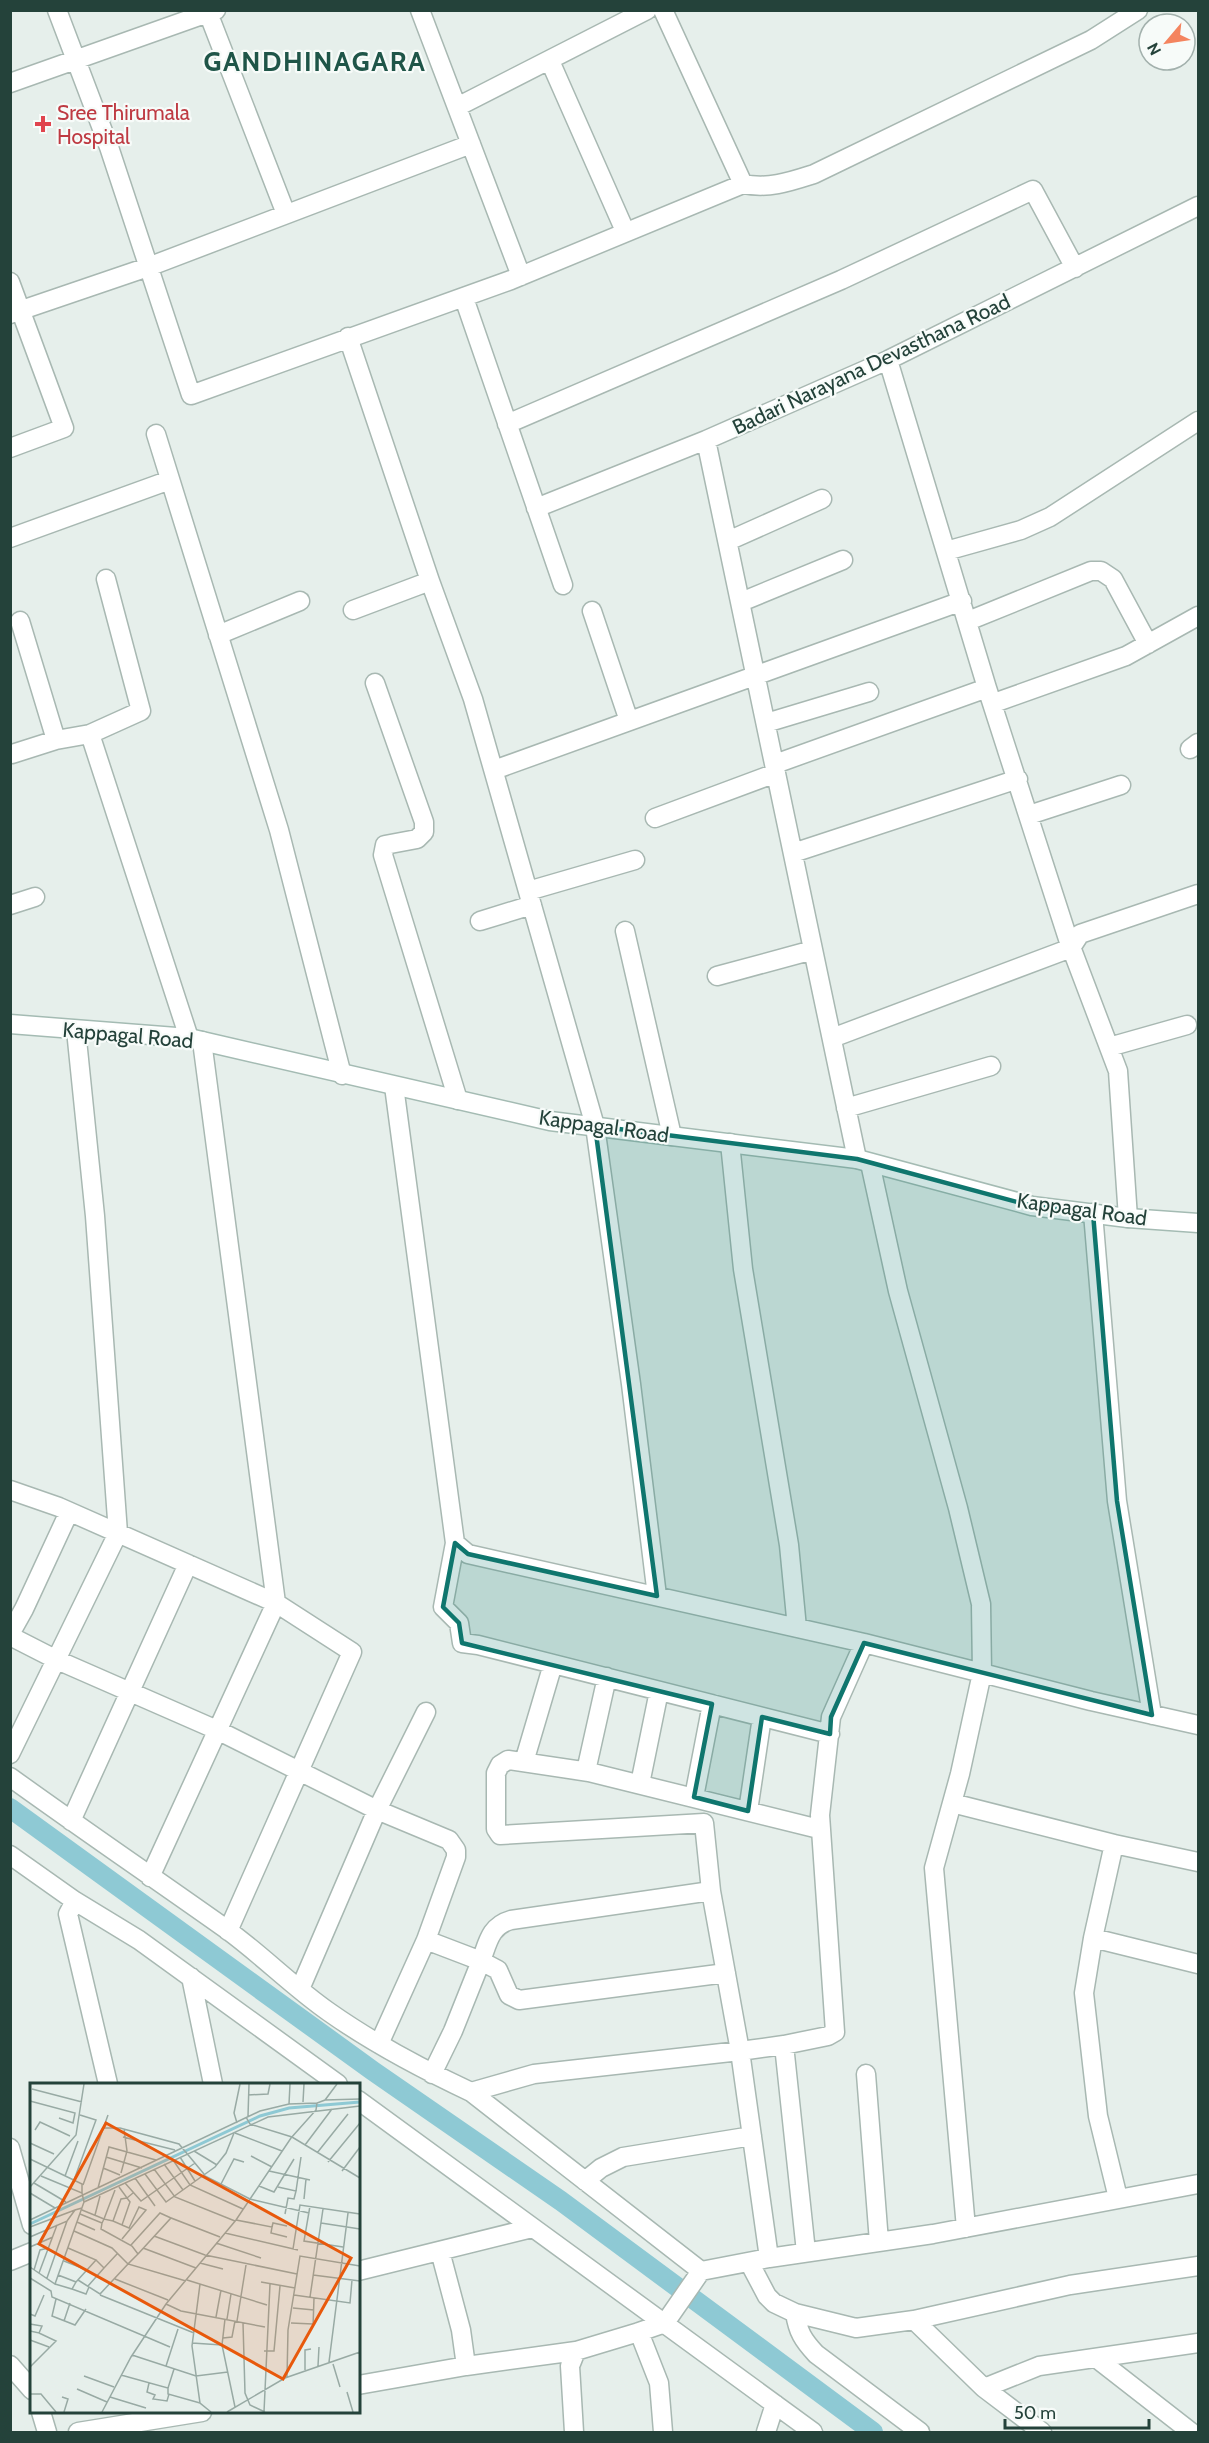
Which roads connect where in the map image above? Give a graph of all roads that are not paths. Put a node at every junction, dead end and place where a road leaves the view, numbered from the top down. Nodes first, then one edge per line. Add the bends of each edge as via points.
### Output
1 (57, 10) edge
2 (420, 10) edge
3 (647, 10) edge
4 (663, 10) edge
5 (1138, 10) edge
6 (210, 11) edge
7 (75, 60) junction
8 (550, 61) junction
9 (10, 83) edge
10 (457, 107) junction
11 (471, 144) junction
12 (743, 184) junction
13 (1198, 206) edge
14 (286, 214) junction
15 (625, 231) junction
16 (148, 267) junction
17 (1075, 268) junction
18 (521, 276) junction
19 (10, 282) edge
20 (464, 298) junction
21 (16, 312) edge
22 (348, 337) junction
23 (888, 360) junction
24 (1198, 421) edge
25 (507, 424) junction
26 (156, 434) dead end
27 (706, 440) junction
28 (10, 448) edge
29 (170, 480) junction
30 (822, 500) dead end
31 (536, 508) junction
32 (10, 538) edge
33 (728, 541) junction
34 (946, 550) junction
35 (843, 560) dead end
36 (106, 579) dead end
37 (430, 581) junction
38 (563, 585) dead end
39 (300, 600) dead end
40 (962, 601) junction
41 (741, 602) junction
42 (353, 610) dead end
43 (592, 611) dead end
44 (1198, 616) edge
45 (20, 621) dead end
46 (968, 621) junction
47 (218, 635) junction
48 (1148, 644) junction
49 (756, 674) junction
50 (375, 683) dead end
51 (869, 692) dead end
52 (990, 696) junction
53 (629, 721) junction
54 (766, 723) junction
55 (90, 734) junction
56 (56, 740) junction
57 (12, 754) dead end
58 (775, 768) junction
59 (494, 770) junction
60 (1017, 778) junction
61 (1121, 785) dead end
62 (1029, 815) junction
63 (655, 818) dead end
64 (793, 853) junction
65 (635, 860) dead end
66 (1198, 894) edge
67 (35, 897) dead end
68 (530, 898) junction
69 (10, 905) edge
70 (480, 921) dead end
71 (625, 931) dead end
72 (1071, 948) junction
73 (813, 950) junction
74 (717, 976) dead end
75 (10, 1024) edge
76 (1187, 1024) dead end
77 (76, 1030) junction
78 (832, 1038) junction
79 (195, 1040) junction
80 (1109, 1047) junction
81 (991, 1066) dead end
82 (342, 1075) junction
83 (394, 1086) junction
84 (458, 1100) junction
85 (846, 1108) junction
86 (595, 1126) junction
87 (672, 1136) junction
88 (730, 1143) junction
89 (863, 1161) junction
90 (1093, 1213) junction
91 (1128, 1218) junction
92 (1198, 1223) edge
93 (10, 1490) edge
94 (69, 1512) junction
95 (118, 1533) junction
96 (455, 1543) junction
97 (188, 1564) junction
98 (657, 1596) junction
99 (276, 1603) junction
100 (797, 1628) junction
101 (10, 1635) edge
102 (864, 1643) junction
103 (57, 1660) junction
104 (553, 1664) junction
105 (982, 1673) junction
106 (607, 1677) junction
107 (659, 1691) junction
108 (130, 1692) junction
109 (712, 1704) junction
110 (426, 1712) dead end
111 (1152, 1715) junction
112 (762, 1717) junction
113 (1198, 1725) edge
114 (217, 1730) junction
115 (830, 1734) junction
116 (10, 1754) edge
117 (524, 1762) junction
118 (299, 1771) junction
119 (586, 1771) junction
120 (10, 1777) edge
121 (640, 1784) junction
122 (699, 1799) junction
123 (952, 1803) junction
124 (377, 1810) junction
125 (748, 1811) junction
126 (71, 1821) junction
127 (704, 1824) junction
128 (819, 1829) junction
129 (1114, 1844) junction
130 (10, 1855) edge
131 (1198, 1862) edge
132 (150, 1877) junction
133 (711, 1891) junction
134 (75, 1901) junction
135 (228, 1931) junction
136 (1093, 1938) junction
137 (426, 1940) junction
138 (481, 1961) junction
139 (1198, 1964) edge
140 (726, 1973) junction
141 (191, 1977) junction
142 (300, 1989) junction
143 (379, 2044) junction
144 (784, 2045) junction
145 (740, 2051) junction
146 (432, 2074) junction
147 (866, 2074) dead end
148 (108, 2083) edge
149 (213, 2083) edge
150 (335, 2083) edge
151 (471, 2092) junction
152 (360, 2103) edge
153 (752, 2136) junction
154 (10, 2148) edge
155 (585, 2181) junction
156 (1198, 2184) edge
157 (1118, 2198) junction
158 (30, 2217) edge
159 (532, 2228) junction
160 (966, 2228) junction
161 (879, 2242) junction
162 (440, 2251) junction
163 (806, 2252) junction
164 (30, 2253) edge
165 (769, 2258) junction
166 (10, 2261) edge
167 (749, 2262) junction
168 (1198, 2266) edge
169 (360, 2271) edge
170 (701, 2271) junction
171 (795, 2313) junction
172 (914, 2320) junction
173 (665, 2323) junction
174 (639, 2332) junction
175 (1197, 2345) edge
176 (576, 2351) junction
177 (1096, 2358) junction
178 (10, 2365) edge
179 (466, 2366) junction
180 (360, 2385) edge
181 (30, 2388) edge
182 (984, 2388) junction
183 (775, 2404) junction
184 (41, 2413) edge
185 (196, 2413) edge
186 (47, 2433) edge
187 (78, 2433) edge
188 (574, 2433) edge
189 (663, 2433) edge
190 (765, 2433) edge
191 (813, 2433) edge
192 (920, 2433) edge
193 (1042, 2433) edge
194 (1191, 2433) edge

1 - 7 street
2 - 10 street
3 - 8 street
4 - 12 street
5 - 12 street via 1091,40 814,174 781,185
6 - 7 street
6 - 14 street
7 - 9 street
7 - 16 street via 109,147
8 - 10 street
8 - 15 street
10 - 11 street
11 - 14 street
11 - 18 street
12 - 15 street
13 - 17 street, Badari Narayana Devasthana Road
14 - 16 street
15 - 18 street
16 - 21 street
16 - 22 street via 191,395
17 - 23 street, Badari Narayana Devasthana Road
17 - 25 street via 1034,190 841,280
18 - 20 street
19 - 21 street
20 - 22 street
20 - 25 street
21 - 28 street via 64,428
22 - 37 street
23 - 27 street, Badari Narayana Devasthana Road
23 - 34 street
24 - 34 street via 1050,517 1021,530
25 - 31 street
26 - 29 street
27 - 31 street, Badari Narayana Devasthana Road
27 - 33 street
29 - 32 street
29 - 47 street
30 - 33 street
31 - 38 street
33 - 41 street
34 - 40 street
35 - 41 street
36 - 55 street via 141,711
37 - 42 street
37 - 59 street
39 - 47 street
40 - 46 street
40 - 49 street
41 - 49 street
43 - 53 street
44 - 48 street
45 - 56 street
46 - 48 street via 1091,571 1101,571 1113,579
46 - 52 street
47 - 82 street via 279,830
48 - 52 street via 1126,656
49 - 53 street
49 - 54 street
50 - 84 street via 424,822 424,832 417,838 385,845 382,855
51 - 54 street
52 - 58 street
52 - 60 street
53 - 59 street
54 - 58 street
55 - 56 street
55 - 79 street
56 - 57 street
58 - 63 street
58 - 64 street
59 - 68 street
60 - 62 street
60 - 64 street
61 - 62 street
62 - 72 street
64 - 73 street
65 - 68 street
66 - 72 street via 1080,934
67 - 69 street
68 - 70 street
68 - 86 street
71 - 87 street
72 - 78 street
72 - 80 street
73 - 74 street
73 - 78 street
75 - 77 street, Kappagal Road
76 - 80 street
77 - 79 street, Kappagal Road
77 - 95 street via 95,1216
78 - 85 street
79 - 82 street, Kappagal Road
79 - 99 street
80 - 91 street via 1118,1071
81 - 85 street
82 - 83 street, Kappagal Road
83 - 84 street, Kappagal Road
83 - 96 street
84 - 86 street, Kappagal Road via 550,1121
85 - 89 street
86 - 87 street, Kappagal Road
86 - 98 street
87 - 88 street, Kappagal Road
88 - 89 street, Kappagal Road
88 - 100 street via 743,1269 789,1545
89 - 90 street, Kappagal Road via 1032,1206
89 - 105 street via 981,1604
90 - 91 street, Kappagal Road
90 - 111 street via 1117,1501
91 - 92 street, Kappagal Road
93 - 94 street
94 - 95 street
94 - 101 street
95 - 97 street
95 - 103 street
96 - 98 street via 468,1554
96 - 104 street via 443,1607 459,1623 462,1643
97 - 99 street
97 - 108 street
98 - 100 street
99 - 114 street
99 - 118 street via 352,1652
100 - 102 street
101 - 103 street
102 - 105 street
102 - 115 street via 831,1717
103 - 108 street
103 - 116 street
104 - 106 street
104 - 117 street
105 - 111 street
105 - 123 street
106 - 107 street
106 - 119 street
107 - 109 street
107 - 121 street
108 - 114 street
108 - 126 street
109 - 112 street
109 - 122 street
110 - 124 street
111 - 113 street
112 - 115 street
112 - 125 street
114 - 118 street
114 - 132 street
115 - 128 street
117 - 119 street
117 - 127 street via 508,1760 496,1773 496,1829 500,1835
118 - 124 street
118 - 135 street
119 - 121 street
120 - 126 street
121 - 122 street
122 - 125 street
122 - 127 street
123 - 129 street
123 - 160 street via 934,1868
124 - 137 street via 449,1840 456,1850
124 - 142 street
125 - 128 street
126 - 132 street
127 - 133 street
128 - 144 street via 836,2032
129 - 131 street
129 - 136 street
130 - 134 street
132 - 135 street
133 - 138 street via 499,1923
133 - 140 street
134 - 141 street
134 - 148 street via 68,1914
135 - 142 street
136 - 139 street
136 - 157 street via 1084,1993 1098,2116
137 - 138 street
137 - 143 street
138 - 140 street via 498,1970 509,1995 519,2000
138 - 146 street
140 - 145 street
141 - 149 street
141 - 150 street
142 - 143 street
143 - 146 street
144 - 145 street
144 - 163 street
145 - 151 street via 534,2074
145 - 153 street
146 - 151 street
147 - 161 street
151 - 155 street
152 - 159 street
153 - 155 street via 623,2157
153 - 165 street
154 - 158 street
155 - 170 street
156 - 157 street
157 - 160 street
159 - 162 street
159 - 173 street
160 - 161 street
161 - 163 street
162 - 169 street
162 - 179 street via 461,2330
163 - 165 street
164 - 166 street
165 - 167 street
167 - 170 street
167 - 171 street via 767,2296
168 - 172 street via 1070,2285
170 - 173 street
171 - 172 street via 856,2328
171 - 192 street via 798,2331 816,2354
172 - 182 street
173 - 174 street
173 - 183 street
174 - 176 street
174 - 189 street via 659,2383
175 - 177 street
176 - 179 street
176 - 188 street via 570,2366
177 - 182 street via 1039,2366
177 - 194 street
178 - 181 street
179 - 180 street
182 - 193 street
183 - 190 street
183 - 191 street
184 - 186 street
185 - 187 street

